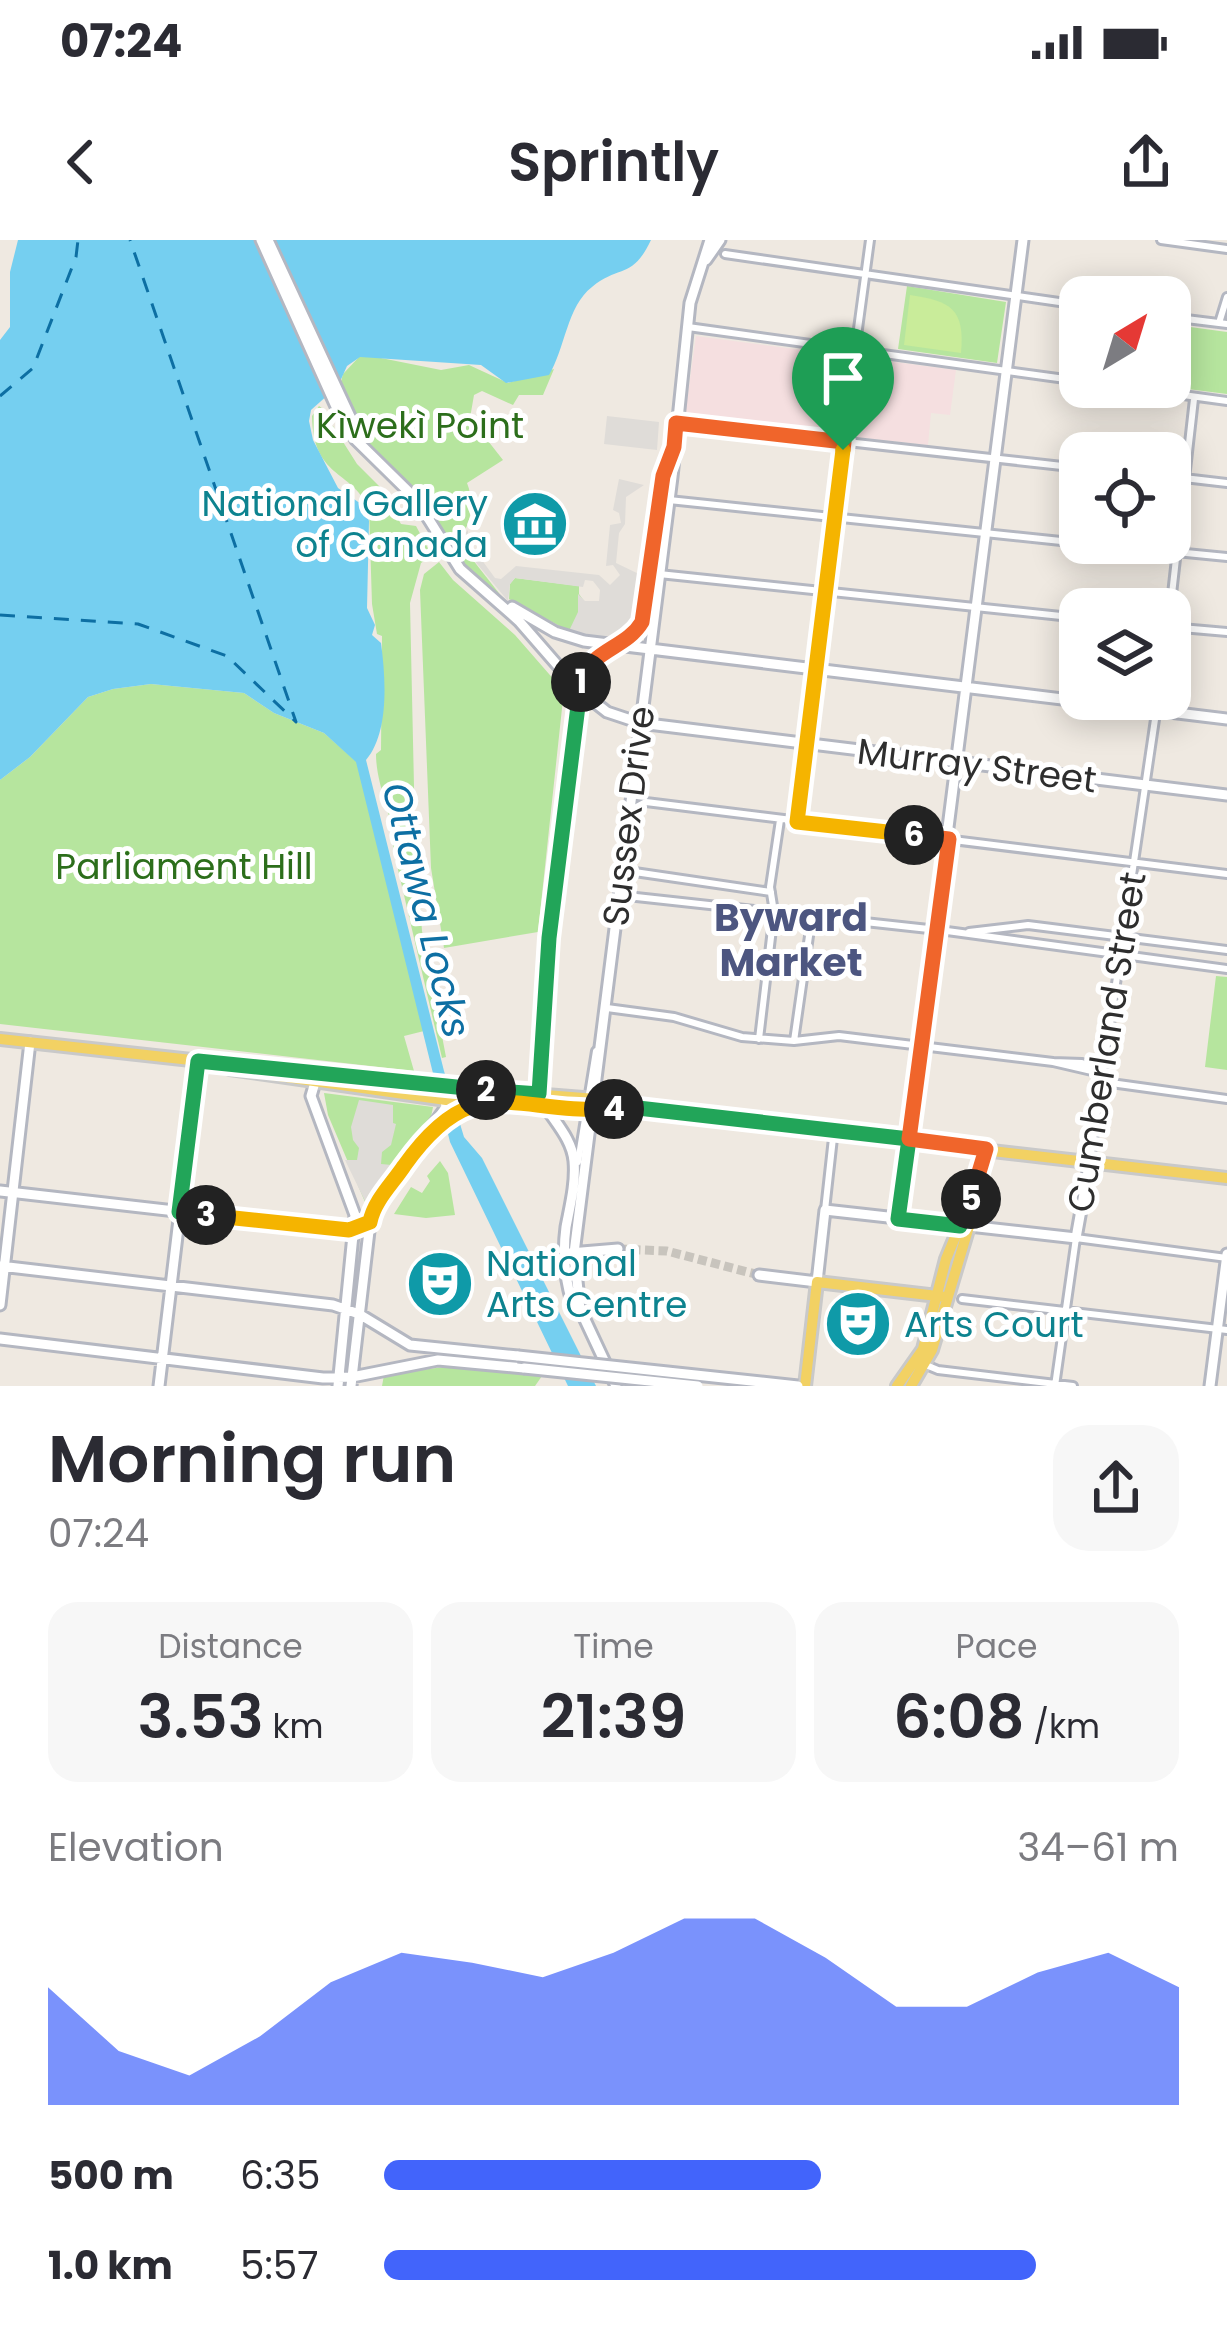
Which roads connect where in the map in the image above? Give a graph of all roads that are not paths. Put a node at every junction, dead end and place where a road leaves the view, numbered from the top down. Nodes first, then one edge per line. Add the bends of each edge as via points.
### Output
1 (264, 240) edge
2 (710, 240) edge
3 (720, 240) edge
4 (869, 240) edge
5 (1023, 240) edge
6 (1161, 240) edge
7 (1227, 249) edge
8 (725, 254) dead end
9 (702, 265) junction
10 (865, 274) junction
11 (1016, 296) junction
12 (1227, 297) edge
13 (1059, 302) edge
14 (1191, 320) edge
15 (1223, 324) edge
16 (688, 327) junction
17 (855, 351) junction
18 (1006, 371) junction
19 (1059, 378) edge
20 (1191, 398) edge
21 (1194, 399) junction
22 (1227, 401) edge
23 (341, 410) junction
24 (676, 423) junction
25 (1186, 432) edge
26 (844, 442) junction
27 (674, 447) junction
28 (995, 459) junction
29 (1059, 466) edge
30 (1191, 479) edge
31 (1227, 483) edge
32 (669, 500) junction
33 (835, 518) junction
34 (986, 533) junction
35 (1059, 541) edge
36 (1191, 553) edge
37 (1227, 557) edge
38 (659, 574) junction
39 (826, 592) junction
40 (491, 596) junction
41 (977, 608) junction
42 (1059, 616) edge
43 (1191, 629) edge
44 (1227, 632) edge
45 (618, 646) junction
46 (649, 650) junction
47 (817, 670) junction
48 (967, 688) junction
49 (579, 690) junction
50 (1059, 696) edge
51 (1191, 711) edge
52 (1227, 718) edge
53 (1156, 720) edge
54 (640, 723) junction
55 (807, 745) junction
56 (959, 763) junction
57 (1145, 784) junction
58 (632, 785) junction
59 (1227, 795) edge
60 (646, 802) junction
61 (629, 813) junction
62 (780, 820) junction
63 (797, 822) junction
64 (949, 839) junction
65 (1133, 862) junction
66 (621, 871) junction
67 (1227, 874) edge
68 (771, 892) junction
69 (618, 895) junction
70 (774, 912) junction
71 (812, 915) junction
72 (937, 930) junction
73 (965, 933) junction
74 (1122, 937) junction
75 (1227, 950) edge
76 (1120, 955) junction
77 (1227, 969) edge
78 (604, 1006) junction
79 (0, 1039) edge
80 (759, 1039) junction
81 (794, 1040) junction
82 (30, 1042) junction
83 (922, 1044) junction
84 (198, 1061) junction
85 (339, 1077) junction
86 (1103, 1078) junction
87 (314, 1081) junction
88 (412, 1090) junction
89 (445, 1093) junction
90 (474, 1096) junction
91 (541, 1100) junction
92 (1227, 1100) edge
93 (591, 1104) junction
94 (426, 1137) junction
95 (833, 1138) dead end
96 (909, 1139) junction
97 (986, 1149) junction
98 (1090, 1160) junction
99 (1227, 1178) edge
100 (574, 1181) junction
101 (0, 1191) edge
102 (13, 1193) junction
103 (825, 1210) junction
104 (179, 1212) junction
105 (898, 1219) junction
106 (370, 1222) junction
107 (964, 1227) junction
108 (355, 1228) junction
109 (1227, 1237) edge
110 (1076, 1238) junction
111 (618, 1249) tunnel mouth
112 (569, 1253) junction
113 (1227, 1256) edge
114 (2, 1266) edge
115 (759, 1274) tunnel mouth
116 (817, 1282) junction
117 (171, 1285) junction
118 (942, 1297) junction
119 (962, 1299) dead end
120 (0, 1305) edge
121 (345, 1308) junction
122 (1066, 1310) junction
123 (359, 1314) junction
124 (1222, 1329) edge
125 (0, 1339) edge
126 (162, 1356) junction
127 (521, 1362) junction
128 (926, 1364) junction
129 (338, 1382) edge
130 (351, 1382) edge
131 (1055, 1385) edge
132 (159, 1386) edge
133 (614, 1386) edge
134 (698, 1386) edge
135 (802, 1386) edge
136 (897, 1386) edge
137 (911, 1386) edge
138 (1073, 1386) edge
139 (1210, 1386) edge

1 - 23 main road
1 - 23 main road
2 - 9 main road, Sussex Drive
3 - 9 main road, Sussex Drive
4 - 10 street
5 - 11 main road
6 - 7 street
8 - 10 street
9 - 16 main road, Sussex Drive
10 - 11 street
10 - 17 street
11 - 13 street
11 - 18 main road
12 - 15 street
14 - 15 street
16 - 17 street
16 - 24 main road, Sussex Drive
17 - 18 street
18 - 19 street
18 - 28 main road
20 - 21 street
21 - 22 street
21 - 25 street
23 - 40 main road via 416,499 454,562
24 - 26 street
24 - 27 main road, Sussex Drive
26 - 28 street
26 - 33 street
27 - 32 main road, Sussex Drive
27 - 45 main road, Sussex Drive via 642,622
28 - 29 street
28 - 34 main road
30 - 31 street
32 - 33 street
32 - 38 main road, Sussex Drive
33 - 34 street
33 - 39 street
34 - 35 street
34 - 41 main road
36 - 37 street
38 - 39 street
38 - 46 main road, Sussex Drive
39 - 41 street
39 - 47 street
40 - 45 main road via 564,636
40 - 49 main road, Murray Street
41 - 42 street
41 - 48 main road
43 - 44 street
45 - 46 main road
45 - 49 main road, Sussex Drive via 589,664
46 - 47 main road
46 - 54 main road, Sussex Drive
47 - 48 main road
47 - 55 street
48 - 50 main road
48 - 56 main road
49 - 54 main road, Murray Street via 607,712
49 - 91 main road via 549,938
51 - 52 main road
53 - 57 street, Cumberland Street
54 - 55 main road, Murray Street
54 - 58 main road, Sussex Drive
55 - 56 main road, Murray Street
55 - 63 street
56 - 57 main road, Murray Street
56 - 64 main road
57 - 59 main road, Murray Street
57 - 65 street, Cumberland Street
58 - 60 street
58 - 61 main road, Sussex Drive
60 - 61 street
60 - 62 street
61 - 66 main road, Sussex Drive
62 - 63 street
62 - 68 street
63 - 64 street
64 - 65 street
64 - 72 main road
65 - 67 street
65 - 74 street, Cumberland Street
66 - 68 street
66 - 69 main road, Sussex Drive
68 - 70 street
69 - 70 street
69 - 78 main road, Sussex Drive
70 - 71 street
70 - 80 street
71 - 72 street
71 - 81 street
72 - 73 street
72 - 83 main road
73 - 74 street via 1028,925
73 - 76 street
74 - 75 street
74 - 76 street, Cumberland Street
76 - 77 street
76 - 86 street, Cumberland Street
78 - 80 street
78 - 93 main road, Sussex Drive
79 - 82 main road
80 - 81 street
81 - 83 street
82 - 84 main road
82 - 102 main road
83 - 86 street via 1053,1062
83 - 96 main road
84 - 85 main road
84 - 87 main road
84 - 104 main road
85 - 87 main road
85 - 88 main road
86 - 92 street
86 - 98 street, Cumberland Street
87 - 88 main road
87 - 108 main road via 311,1096 352,1199
88 - 89 main road
89 - 90 main road
89 - 94 main road via 446,1107
90 - 91 main road
90 - 94 main road
91 - 93 main road
91 - 100 main road via 570,1147
93 - 96 main road
93 - 100 street
93 - 112 main road, Sussex Drive
94 - 106 main road
95 - 103 street
96 - 97 main road
96 - 105 main road
97 - 98 main road
97 - 107 main road
98 - 99 main road
98 - 110 main road, Cumberland Street
100 - 112 main road
101 - 102 main road
102 - 104 main road
102 - 114 main road
103 - 105 main road
103 - 116 main road
104 - 108 main road
104 - 117 main road
105 - 107 main road
106 - 108 main road
106 - 123 main road
107 - 110 main road
107 - 118 main road
108 - 121 main road
109 - 113 main road
110 - 113 street
110 - 122 street, Cumberland Street
111 - 112 main road
112 - 133 main road via 580,1309
113 - 124 main road
114 - 117 main road
114 - 120 main road
115 - 116 main road
116 - 118 main road
116 - 135 main road
117 - 121 main road
117 - 126 main road
118 - 128 main road
118 - 136 main road via 923,1349
119 - 122 street
121 - 123 main road
121 - 129 main road
122 - 124 street
122 - 131 street, Cumberland Street
123 - 127 main road via 410,1345
123 - 130 main road
124 - 139 main road
125 - 126 main road
126 - 129 main road
126 - 132 main road
127 - 130 main road via 438,1360
127 - 134 main road, bridge
127 - 135 main road, bridge
128 - 131 street
128 - 137 main road
129 - 130 main road
131 - 138 street

